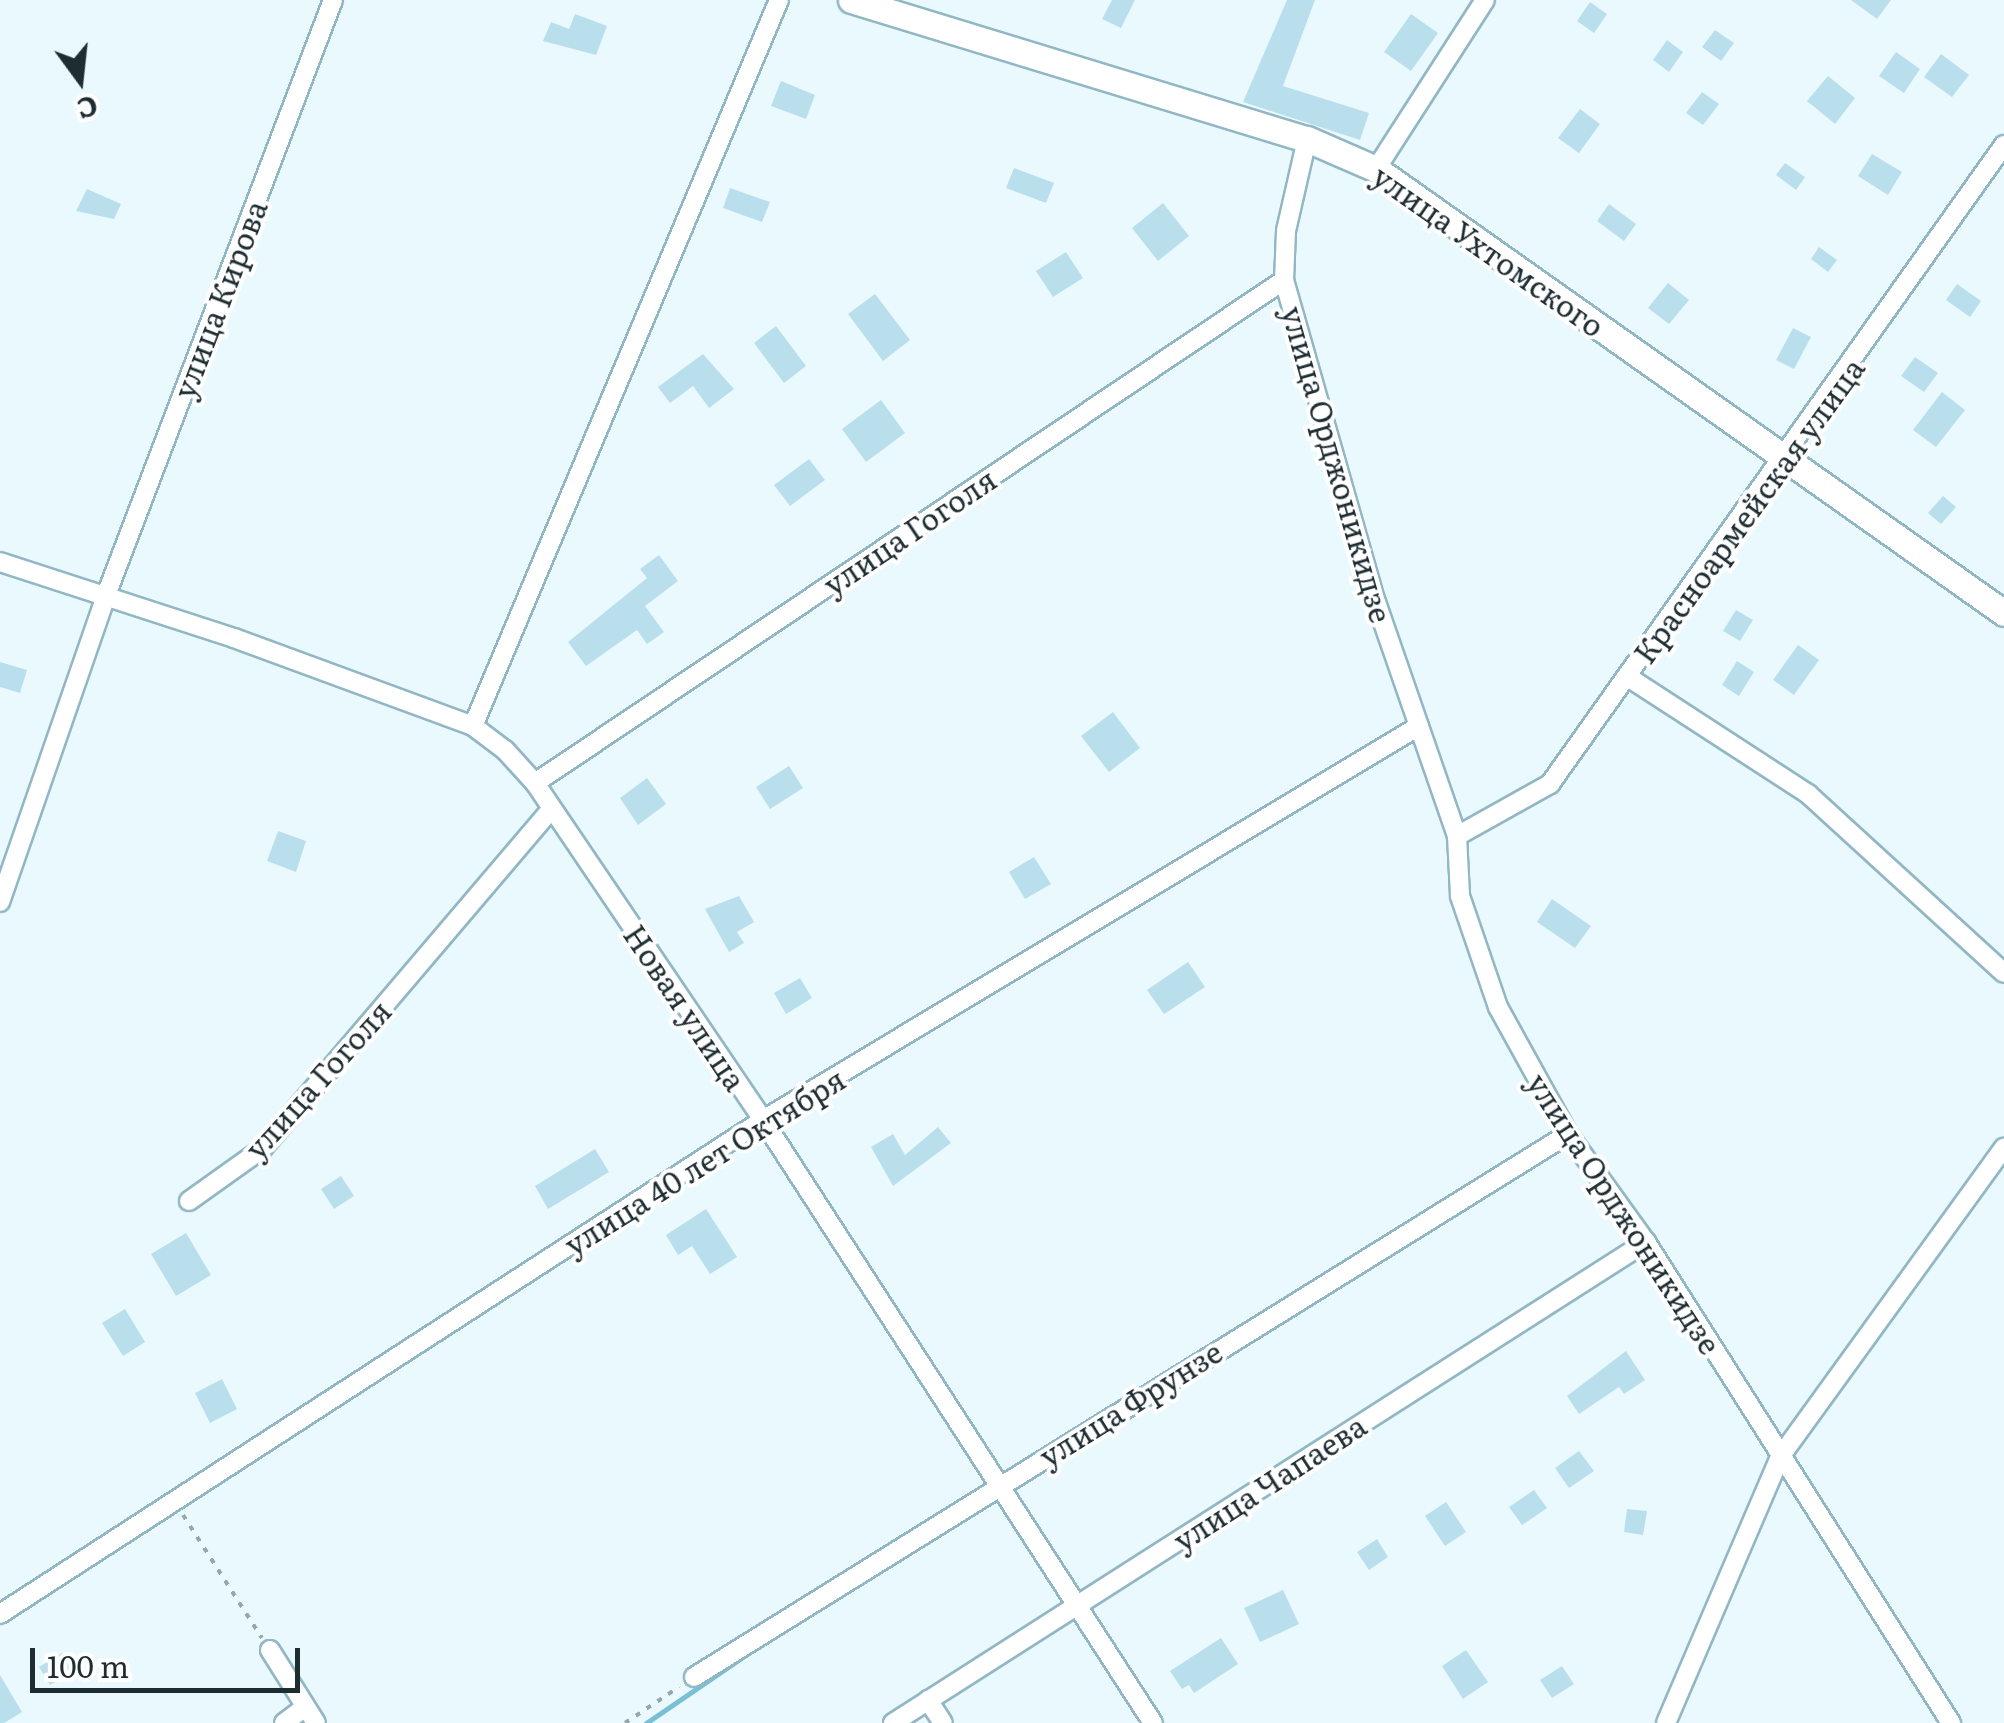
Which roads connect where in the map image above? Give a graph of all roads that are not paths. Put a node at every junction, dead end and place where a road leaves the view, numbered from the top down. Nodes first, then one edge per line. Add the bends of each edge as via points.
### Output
1 (333, 0) edge
2 (778, 0) edge
3 (852, 0) edge
4 (1485, 0) edge
5 (1307, 139) junction
6 (2004, 145) edge
7 (1376, 169) junction
8 (1284, 280) junction
9 (1787, 458) junction
10 (0, 562) edge
11 (105, 598) junction
12 (2004, 614) edge
13 (1628, 678) junction
14 (472, 726) junction
15 (1419, 726) junction
16 (534, 783) junction
17 (551, 809) junction
18 (1456, 836) junction
19 (0, 900) edge
20 (2004, 974) edge
21 (763, 1120) junction
22 (1568, 1134) junction
23 (2004, 1147) edge
24 (189, 1201) dead end
25 (1646, 1242) junction
26 (1780, 1456) junction
27 (997, 1485) junction
28 (1075, 1607) junction
29 (0, 1614) edge
30 (270, 1650) road end
31 (694, 1677) road end
32 (928, 1700) junction
33 (305, 1707) junction
34 (284, 1723) edge
35 (316, 1723) edge
36 (893, 1723) edge
37 (943, 1723) edge
38 (1153, 1723) edge
39 (1666, 1723) edge
40 (1951, 1723) edge

1 - 11 street, улица Кирова
2 - 14 street
3 - 5 main road, улица Ухтомского
4 - 7 street
5 - 7 main road, улица Ухтомского
5 - 8 street, улица Орджоникидзе via 1286,232
6 - 9 street, Красноармейская улица
7 - 9 main road, улица Ухтомского
8 - 15 street, улица Орджоникидзе via 1376,602
8 - 16 street, улица Гоголя
9 - 12 main road, улица Ухтомского
9 - 13 street, Красноармейская улица
10 - 11 street, Новая улица
11 - 14 street, Новая улица
11 - 19 street, улица Кирова
13 - 18 street, Красноармейская улица via 1550,784
13 - 20 street via 1808,794
14 - 16 street, Новая улица
15 - 18 street, улица Орджоникидзе
15 - 21 street, улица 40 лет Октября
16 - 17 street, Новая улица
17 - 21 street, Новая улица
17 - 24 street, улица Гоголя via 262,1149
18 - 22 street, улица Орджоникидзе via 1460,896 1498,1007
21 - 27 street, Новая улица
21 - 29 street, улица 40 лет Октября
22 - 25 street, улица Орджоникидзе
22 - 27 street, улица Фрунзе
23 - 26 street
25 - 26 street, улица Орджоникидзе
25 - 28 street, улица Чапаева
26 - 39 street
26 - 40 street, улица Орджоникидзе
27 - 28 street, Новая улица
27 - 31 street, улица Фрунзе
28 - 32 street, улица Чапаева
28 - 38 street, Новая улица
30 - 33 street
32 - 36 street, улица Чапаева
32 - 37 street
33 - 34 street
33 - 35 street

